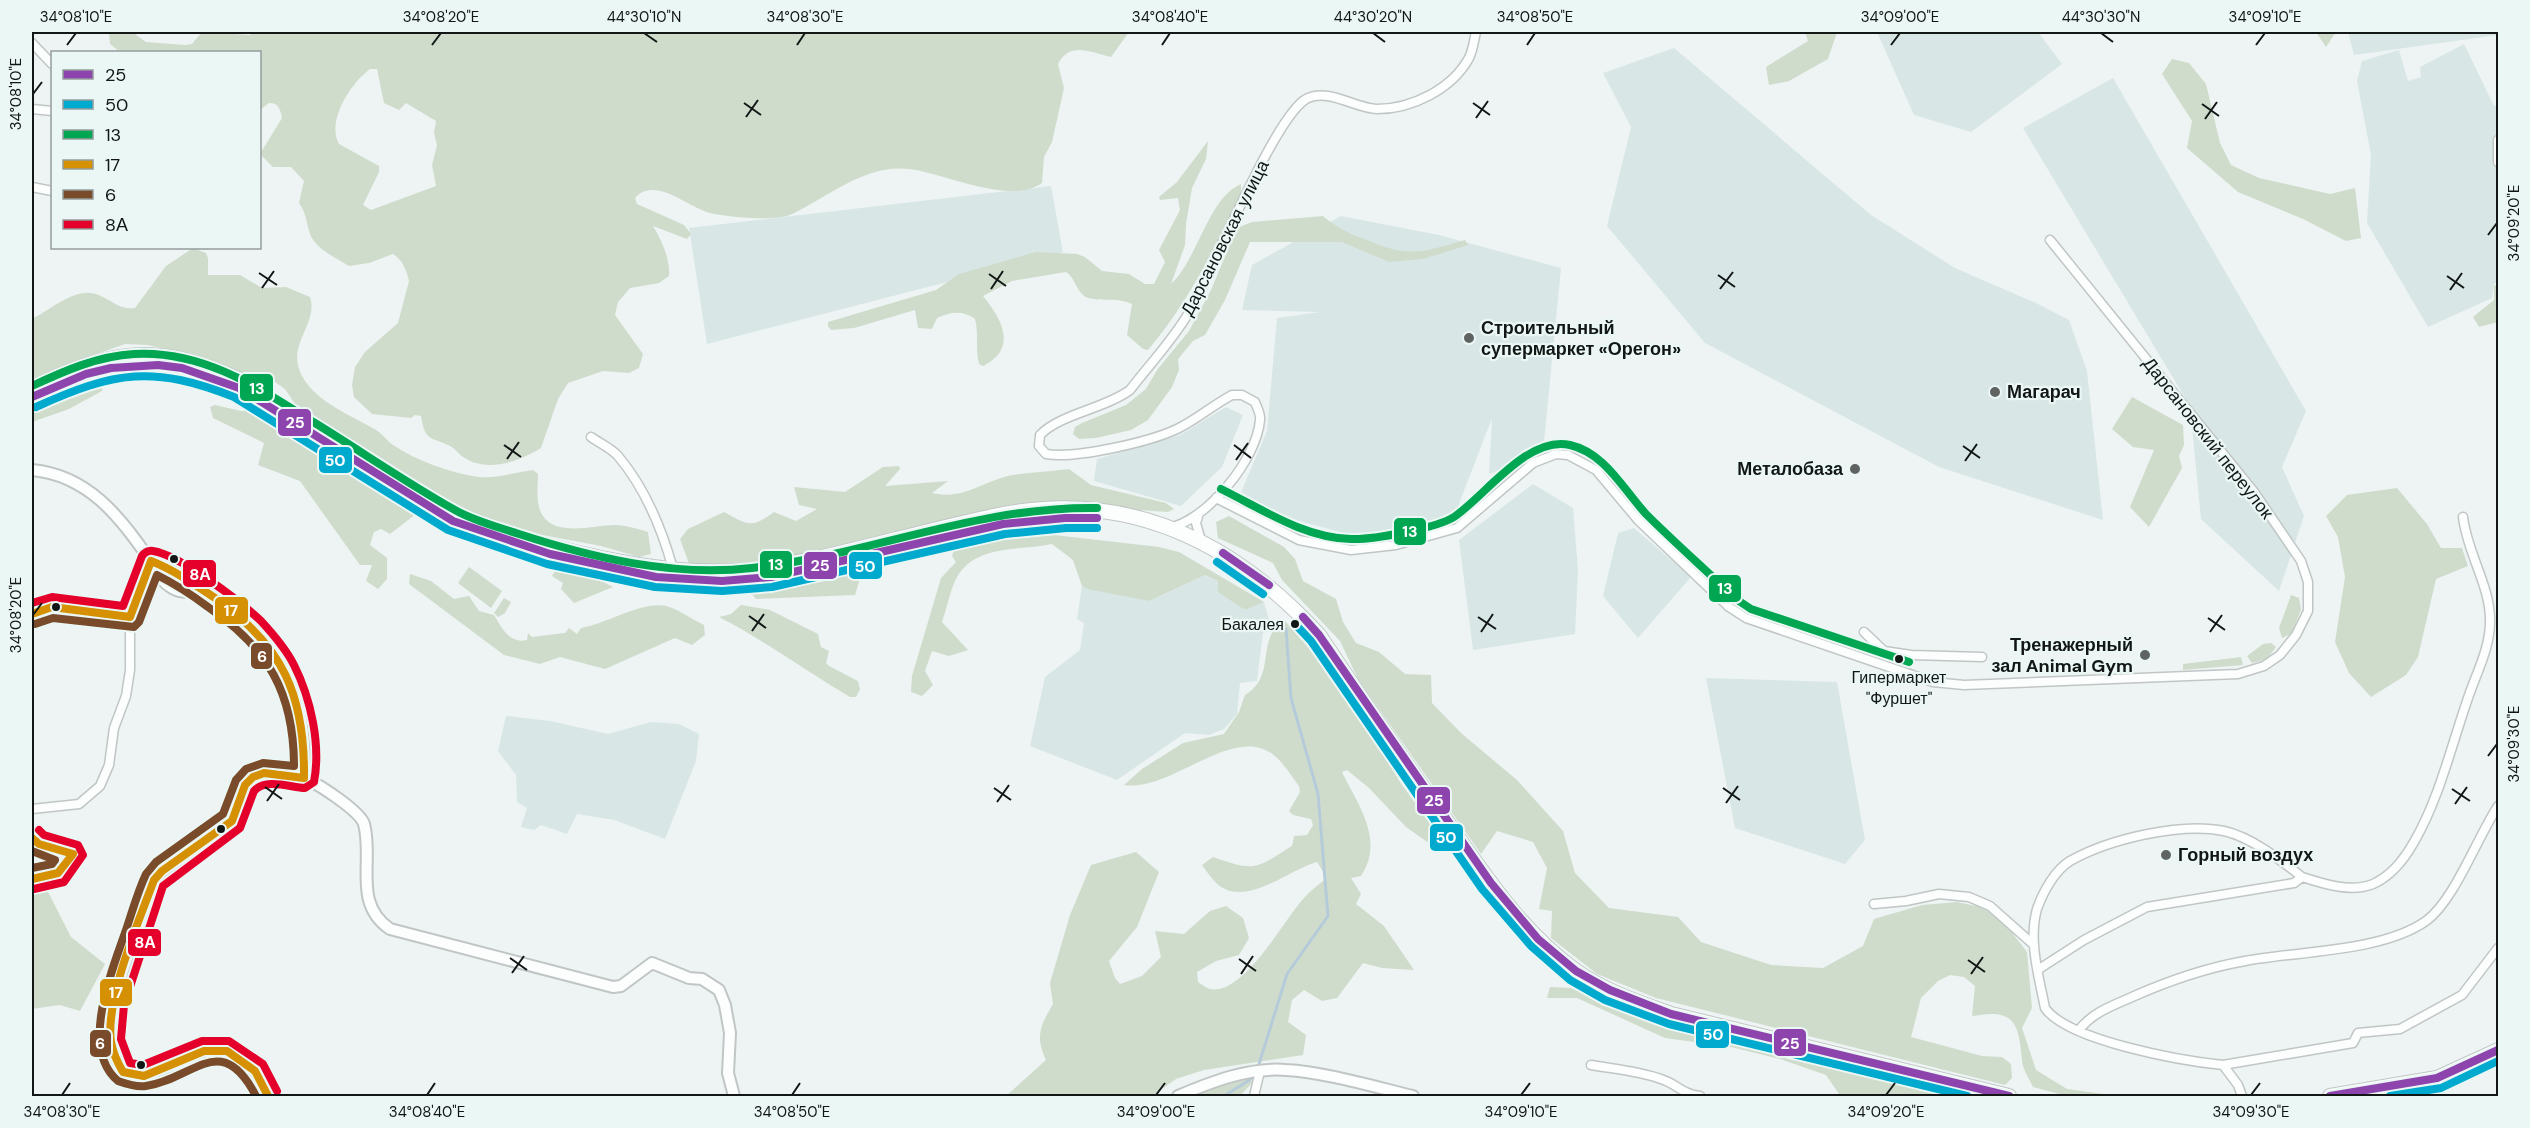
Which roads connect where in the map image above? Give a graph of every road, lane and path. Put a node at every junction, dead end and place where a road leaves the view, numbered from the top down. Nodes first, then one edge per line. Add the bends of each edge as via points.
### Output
1 (1476, 32) edge
2 (32, 43) edge
3 (51, 63) edge
4 (32, 109) edge
5 (51, 111) edge
6 (2499, 140) edge
7 (2499, 162) edge
8 (32, 188) edge
9 (51, 191) edge
10 (2050, 240) dead end
11 (32, 388) edge
12 (32, 397) edge
13 (591, 437) dead end
14 (32, 470) edge
15 (1216, 498) junction
16 (1199, 513) junction
17 (2463, 517) dead end
18 (1152, 526) junction
19 (1170, 528) junction
20 (1203, 545) junction
21 (151, 561) junction
22 (673, 569) junction
23 (160, 578) junction
24 (144, 582) junction
25 (203, 590) junction
26 (32, 614) edge
27 (130, 617) junction
28 (1303, 621) junction
29 (1864, 632) dead end
30 (1982, 657) dead end
31 (304, 778) junction
32 (2499, 806) edge
33 (32, 809) edge
34 (32, 838) edge
35 (2302, 877) junction
36 (32, 879) edge
37 (1874, 904) dead end
38 (2034, 945) junction
39 (2499, 948) edge
40 (2039, 969) junction
41 (2079, 1029) junction
42 (2499, 1050) edge
43 (2499, 1055) edge
44 (1591, 1065) dead end
45 (2223, 1065) junction
46 (1260, 1071) junction
47 (268, 1096) edge
48 (734, 1096) edge
49 (1178, 1096) edge
50 (1254, 1096) edge
51 (1413, 1096) edge
52 (1700, 1096) edge
53 (1988, 1096) edge
54 (2009, 1096) edge
55 (2242, 1096) edge
56 (2330, 1096) edge
57 (2371, 1096) edge

1 - 15 street, Дарсановская улица via 1469,58 1446,87 1418,101 1376,109 1324,97 1308,98 1297,108 1276,137 1188,315 1130,390 1049,426 1040,435 1039,446 1046,454 1062,457 1177,429 1232,395 1242,395 1255,402 1261,417 1255,441
2 - 3 street
4 - 5 street
6 - 7 street
8 - 9 street
10 - 15 street, Дарсановский переулок via 2254,492 2301,561 2308,582 2308,611 2280,655 2264,666 2238,674 2197,677 1964,685 1933,682 1746,618 1729,607 1638,520 1596,470 1568,455 1556,454 1533,463 1457,528 1396,545 1352,550 1299,540
11 - 22 highway via 75,368 122,355 184,360 212,367 238,379 452,512 545,544
12 - 18 highway via 76,377 123,364 185,369 212,376 239,388 453,521 555,555 675,578 742,580 849,561 1011,521 1067,516 1118,518
13 - 22 street via 616,454 638,486 663,533
14 - 21 street via 68,478 89,489 122,520
15 - 16 street, Дарсановская улица
16 - 19 street, Дарсановская улица
16 - 20 street via 1196,523
17 - 35 street via 2473,562 2488,602 2490,624 2483,658 2425,822 2400,862 2373,884 2348,888
18 - 19 street
18 - 20 highway
19 - 20 highway
19 - 22 highway via 1153,520 1101,511 1051,508 991,516 757,570
20 - 28 highway via 1259,582
20 - 28 highway via 1223,552 1269,585
21 - 23 street
21 - 24 street
21 - 25 street
23 - 24 street
23 - 25 street via 187,593
24 - 27 street
25 - 31 street via 258,632 284,666 300,716
26 - 27 street via 52,607
27 - 33 street via 126,696 100,786 79,804
28 - 53 highway via 1504,913 1575,978 1617,1001 1667,1018
28 - 54 highway via 1319,635 1508,908 1541,943 1578,972 1621,996 1671,1014
29 - 30 street via 1884,651
31 - 47 street via 264,773 253,777 245,785 232,821 154,880 121,973 113,1010 111,1043 115,1062 123,1072 144,1076 204,1051 227,1051 255,1071
31 - 48 street via 353,810 363,822 368,902 380,922 390,929 613,987 621,986 652,963 711,982 725,1005 730,1033 728,1073
32 - 41 street via 2448,895 2428,920 2408,932 2384,940 2243,961 2173,979 2089,1017
34 - 36 street via 73,855 57,873
35 - 38 street via 2268,853 2227,832 2204,828 2148,835 2106,846 2068,862 2050,881 2037,910
35 - 40 street via 2294,883 2147,907
37 - 38 street via 1939,894 1969,897 1990,906
38 - 40 street
39 - 45 street via 2462,995 2400,1029 2358,1033 2353,1043
40 - 41 street via 2045,1008 2050,1015
41 - 45 street via 2169,1056
42 - 56 highway via 2438,1078
43 - 57 highway via 2450,1080
44 - 52 street via 1641,1073 1664,1080 1685,1094
45 - 55 street
46 - 49 street via 1207,1084
46 - 50 street
46 - 51 street via 1286,1070

